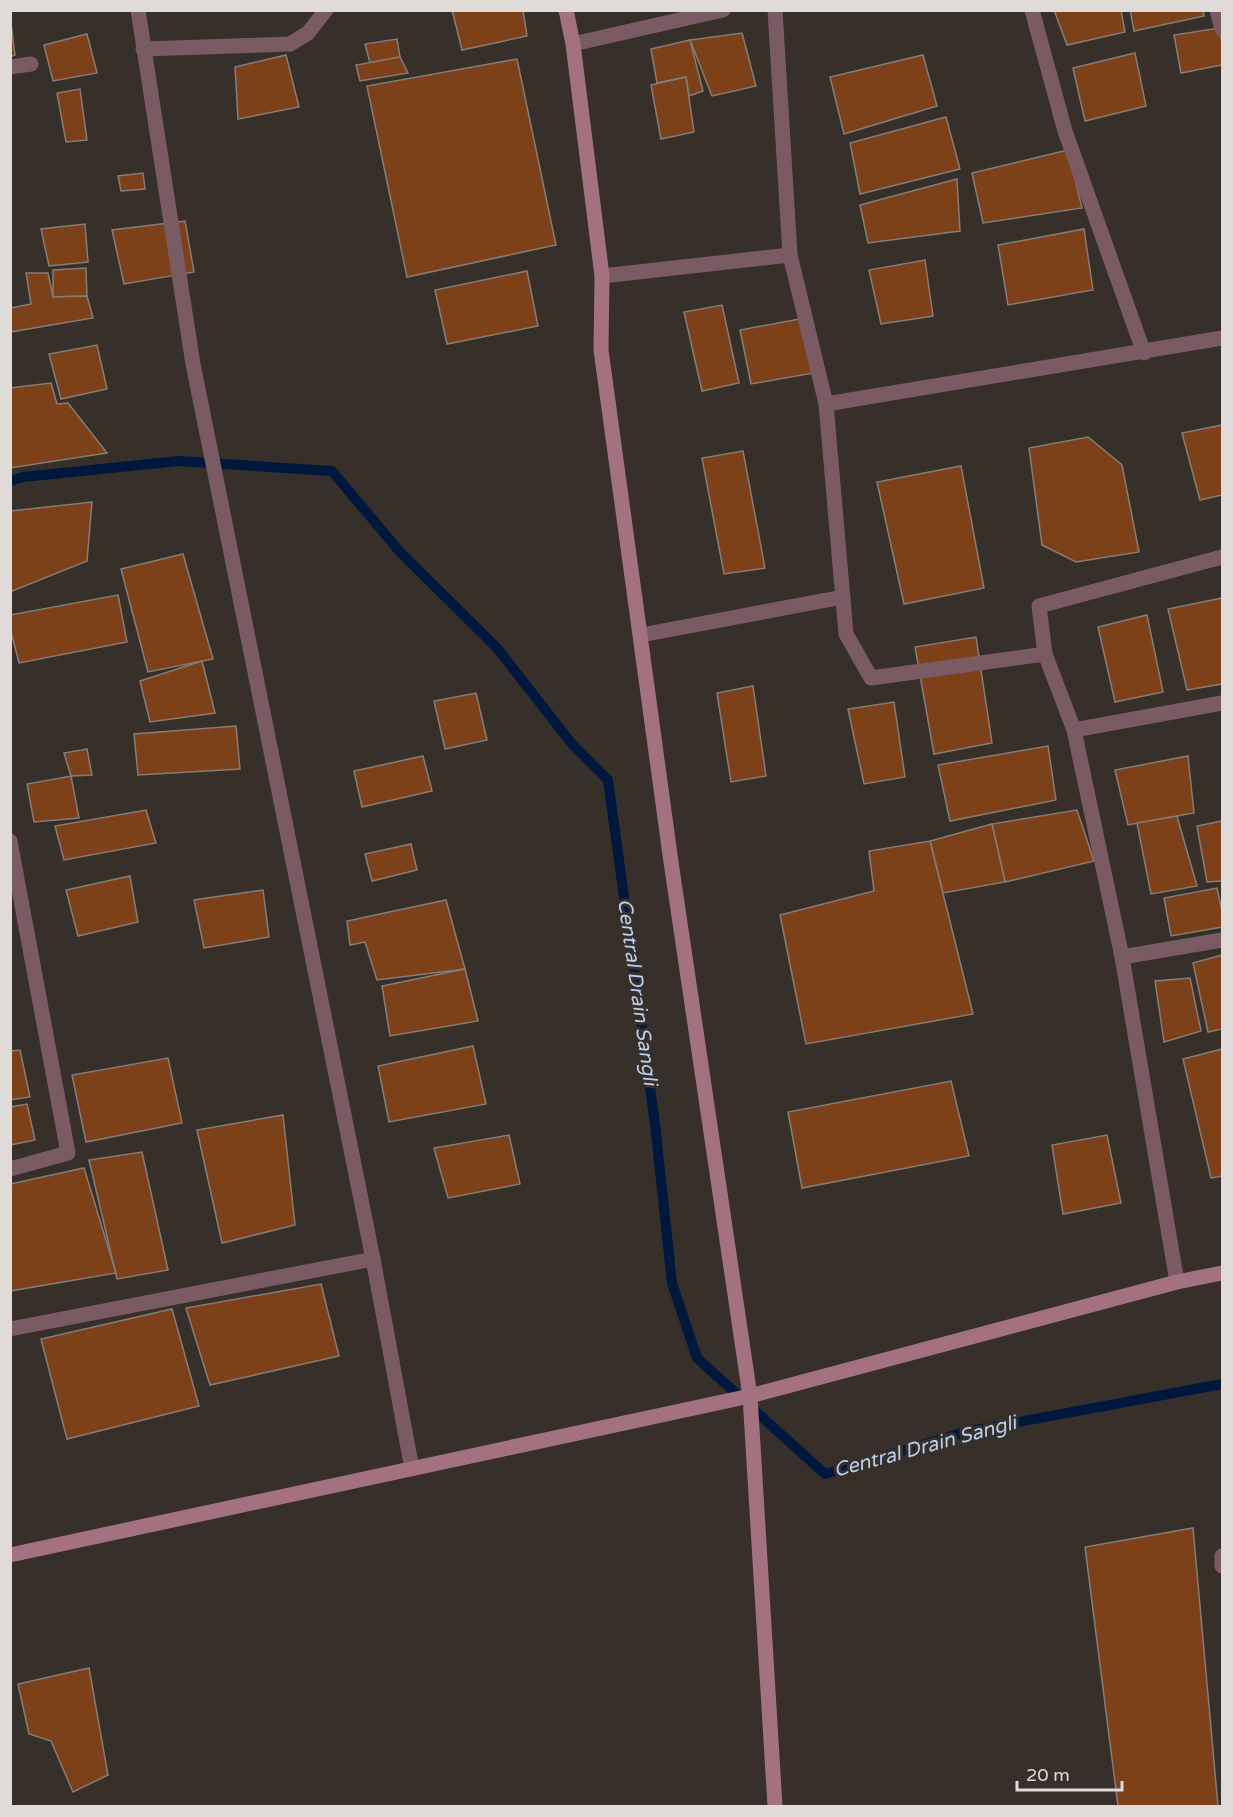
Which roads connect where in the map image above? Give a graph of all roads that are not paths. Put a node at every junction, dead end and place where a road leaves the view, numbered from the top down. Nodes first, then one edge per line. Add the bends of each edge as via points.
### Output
1 (138, 10) edge
2 (326, 10) edge
3 (566, 10) edge
4 (723, 10) edge
5 (775, 10) edge
6 (1032, 10) edge
7 (1217, 10) edge
8 (1222, 29) edge
9 (573, 44) junction
10 (143, 49) junction
11 (31, 64) dead end
12 (10, 67) edge
13 (790, 255) junction
14 (602, 276) junction
15 (1222, 338) edge
16 (1144, 353) junction
17 (826, 404) junction
18 (1222, 557) edge
19 (843, 597) junction
20 (641, 635) junction
21 (1045, 654) junction
22 (1222, 703) edge
23 (1074, 730) junction
24 (10, 841) edge
25 (1222, 940) edge
26 (1122, 957) junction
27 (10, 1168) edge
28 (373, 1259) junction
29 (1222, 1273) edge
30 (1177, 1282) junction
31 (10, 1329) edge
32 (750, 1396) junction
33 (412, 1469) junction
34 (10, 1555) edge
35 (1222, 1556) edge
36 (1222, 1566) edge
37 (775, 1806) edge

1 - 10 street
2 - 10 street via 308,33 290,44
3 - 9 main road
4 - 9 street
5 - 13 street
6 - 16 street via 1065,131
7 - 8 street
9 - 14 main road
10 - 28 street via 193,364
11 - 12 street
13 - 14 street
13 - 17 street
14 - 20 main road via 602,350
15 - 16 street
16 - 17 street
17 - 19 street
18 - 21 street via 1039,606
19 - 20 street
19 - 21 street via 846,634 871,678
20 - 32 main road
21 - 23 street
22 - 23 street
23 - 26 street
24 - 27 street via 68,1153
25 - 26 street
26 - 30 street
28 - 31 street
28 - 33 street
29 - 30 main road
30 - 32 main road
32 - 33 main road
32 - 37 main road
33 - 34 main road
35 - 36 street

